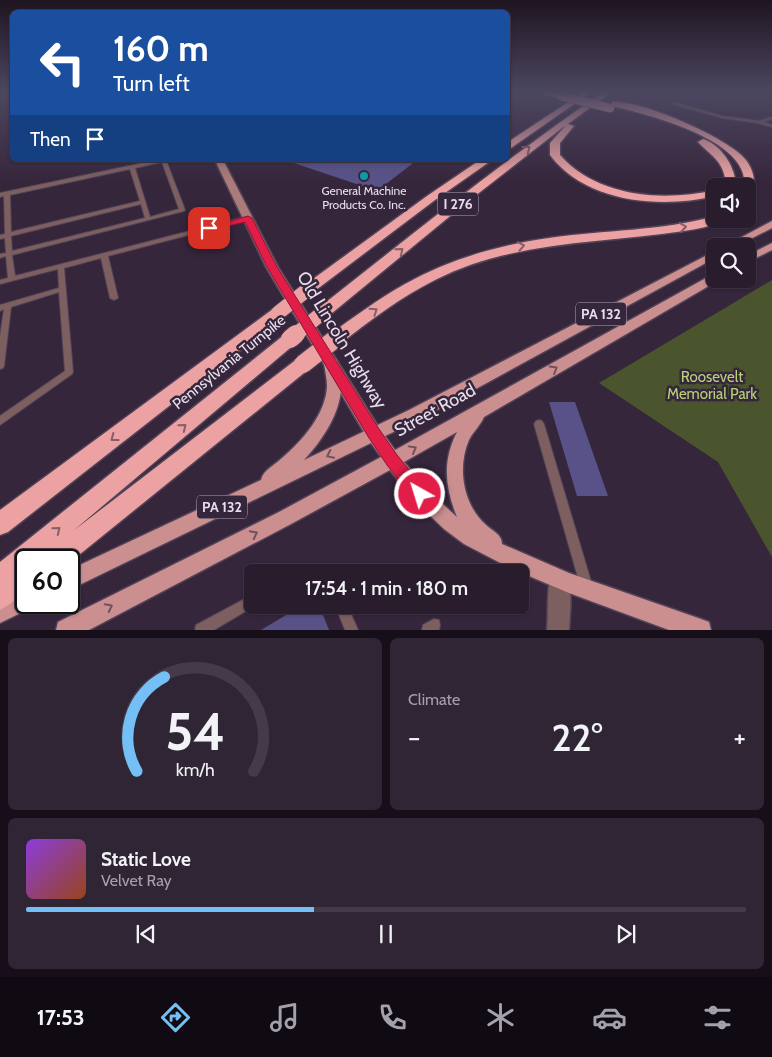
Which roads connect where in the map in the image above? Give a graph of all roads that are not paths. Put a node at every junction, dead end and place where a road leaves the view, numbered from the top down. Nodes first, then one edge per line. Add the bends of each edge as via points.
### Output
1 (542, 122) edge
2 (565, 122) edge
3 (575, 122) edge
4 (661, 122) edge
5 (679, 122) edge
6 (510, 145) edge
7 (155, 162) edge
8 (165, 162) edge
9 (220, 162) edge
10 (471, 162) edge
11 (484, 162) edge
12 (132, 167) junction
13 (730, 178) edge
14 (748, 178) edge
15 (3, 194) edge
16 (706, 195) edge
17 (431, 198) junction
18 (143, 202) junction
19 (248, 218) junction
20 (148, 219) junction
21 (706, 223) edge
22 (772, 224) edge
23 (8, 235) junction
24 (0, 237) edge
25 (745, 238) edge
26 (772, 246) edge
27 (9, 254) junction
28 (104, 255) junction
29 (756, 255) edge
30 (0, 256) edge
31 (706, 259) edge
32 (61, 266) junction
33 (12, 279) junction
34 (0, 282) edge
35 (706, 282) edge
36 (63, 289) junction
37 (114, 298) dead end
38 (4, 307) edge
39 (331, 363) junction
40 (0, 366) edge
41 (482, 410) junction
42 (0, 421) edge
43 (539, 424) dead end
44 (374, 434) junction
45 (392, 460) junction
46 (237, 500) junction
47 (0, 524) edge
48 (47, 549) edge
49 (68, 549) edge
50 (514, 560) junction
51 (15, 572) edge
52 (80, 575) edge
53 (0, 577) edge
54 (15, 580) edge
55 (559, 580) junction
56 (588, 590) junction
57 (0, 598) edge
58 (244, 605) edge
59 (15, 606) edge
60 (0, 613) edge
61 (345, 614) edge
62 (66, 630) edge
63 (201, 630) edge
64 (352, 630) edge
65 (558, 630) edge
66 (701, 630) edge

1 - 6 highway
48 -> 2 highway, Pennsylvania Turnpike / I 276, bridge via 290,339 501,169
3 - 16 highway via 555,143 555,155 566,168 582,178 602,187 640,196 687,198
4 - 13 highway via 702,141 718,154 728,168
5 - 14 highway via 726,147 742,162
7 - 12 lane
8 - 20 lane via 182,210
9 - 19 main road, Old Lincoln Highway
10 - 17 highway
11 - 17 highway, Pennsylvania Turnpike / I 276
12 - 15 lane
12 - 18 lane
15 - 23 lane
17 -> 47 highway, Pennsylvania Turnpike / I 276, bridge
18 - 20 lane
18 - 23 lane
19 - 28 lane
19 - 39 main road, Old Lincoln Highway via 272,267
20 - 27 lane
49 -> 21 highway, bridge via 334,340 411,286 454,265 484,255 545,242
22 - 25 main road
23 - 24 lane
23 - 27 lane
26 - 29 main road
27 - 30 lane
27 - 33 lane
28 - 32 lane
28 - 37 lane
31 - 44 main road, Street Road / PA 132
32 - 33 lane
32 - 36 lane
33 - 34 lane
41 -> 35 main road, Street Road / PA 132
36 - 38 lane
36 - 42 lane via 69,372
38 - 40 lane
39 - 44 main road, Old Lincoln Highway
39 - 46 main road via 334,388 330,407 318,429 297,456
45 -> 41 main road, Street Road / PA 132
41 - 50 main road via 466,429 458,447 454,466 455,487 462,510 473,526
43 - 56 lane
44 - 45 main road, Old Lincoln Highway
44 -> 46 main road, Street Road / PA 132
45 - 50 main road, Old Lincoln Highway via 452,525
62 -> 45 main road, Street Road / PA 132
46 - 52 main road, Street Road / PA 132
50 - 55 main road, Old Lincoln Highway
51 - 53 highway, Pennsylvania Turnpike / I 276
54 - 57 highway
55 - 56 main road, Old Lincoln Highway
55 - 65 street
56 - 66 main road, Old Lincoln Highway
58 - 63 lane
59 - 60 main road
61 - 64 lane

